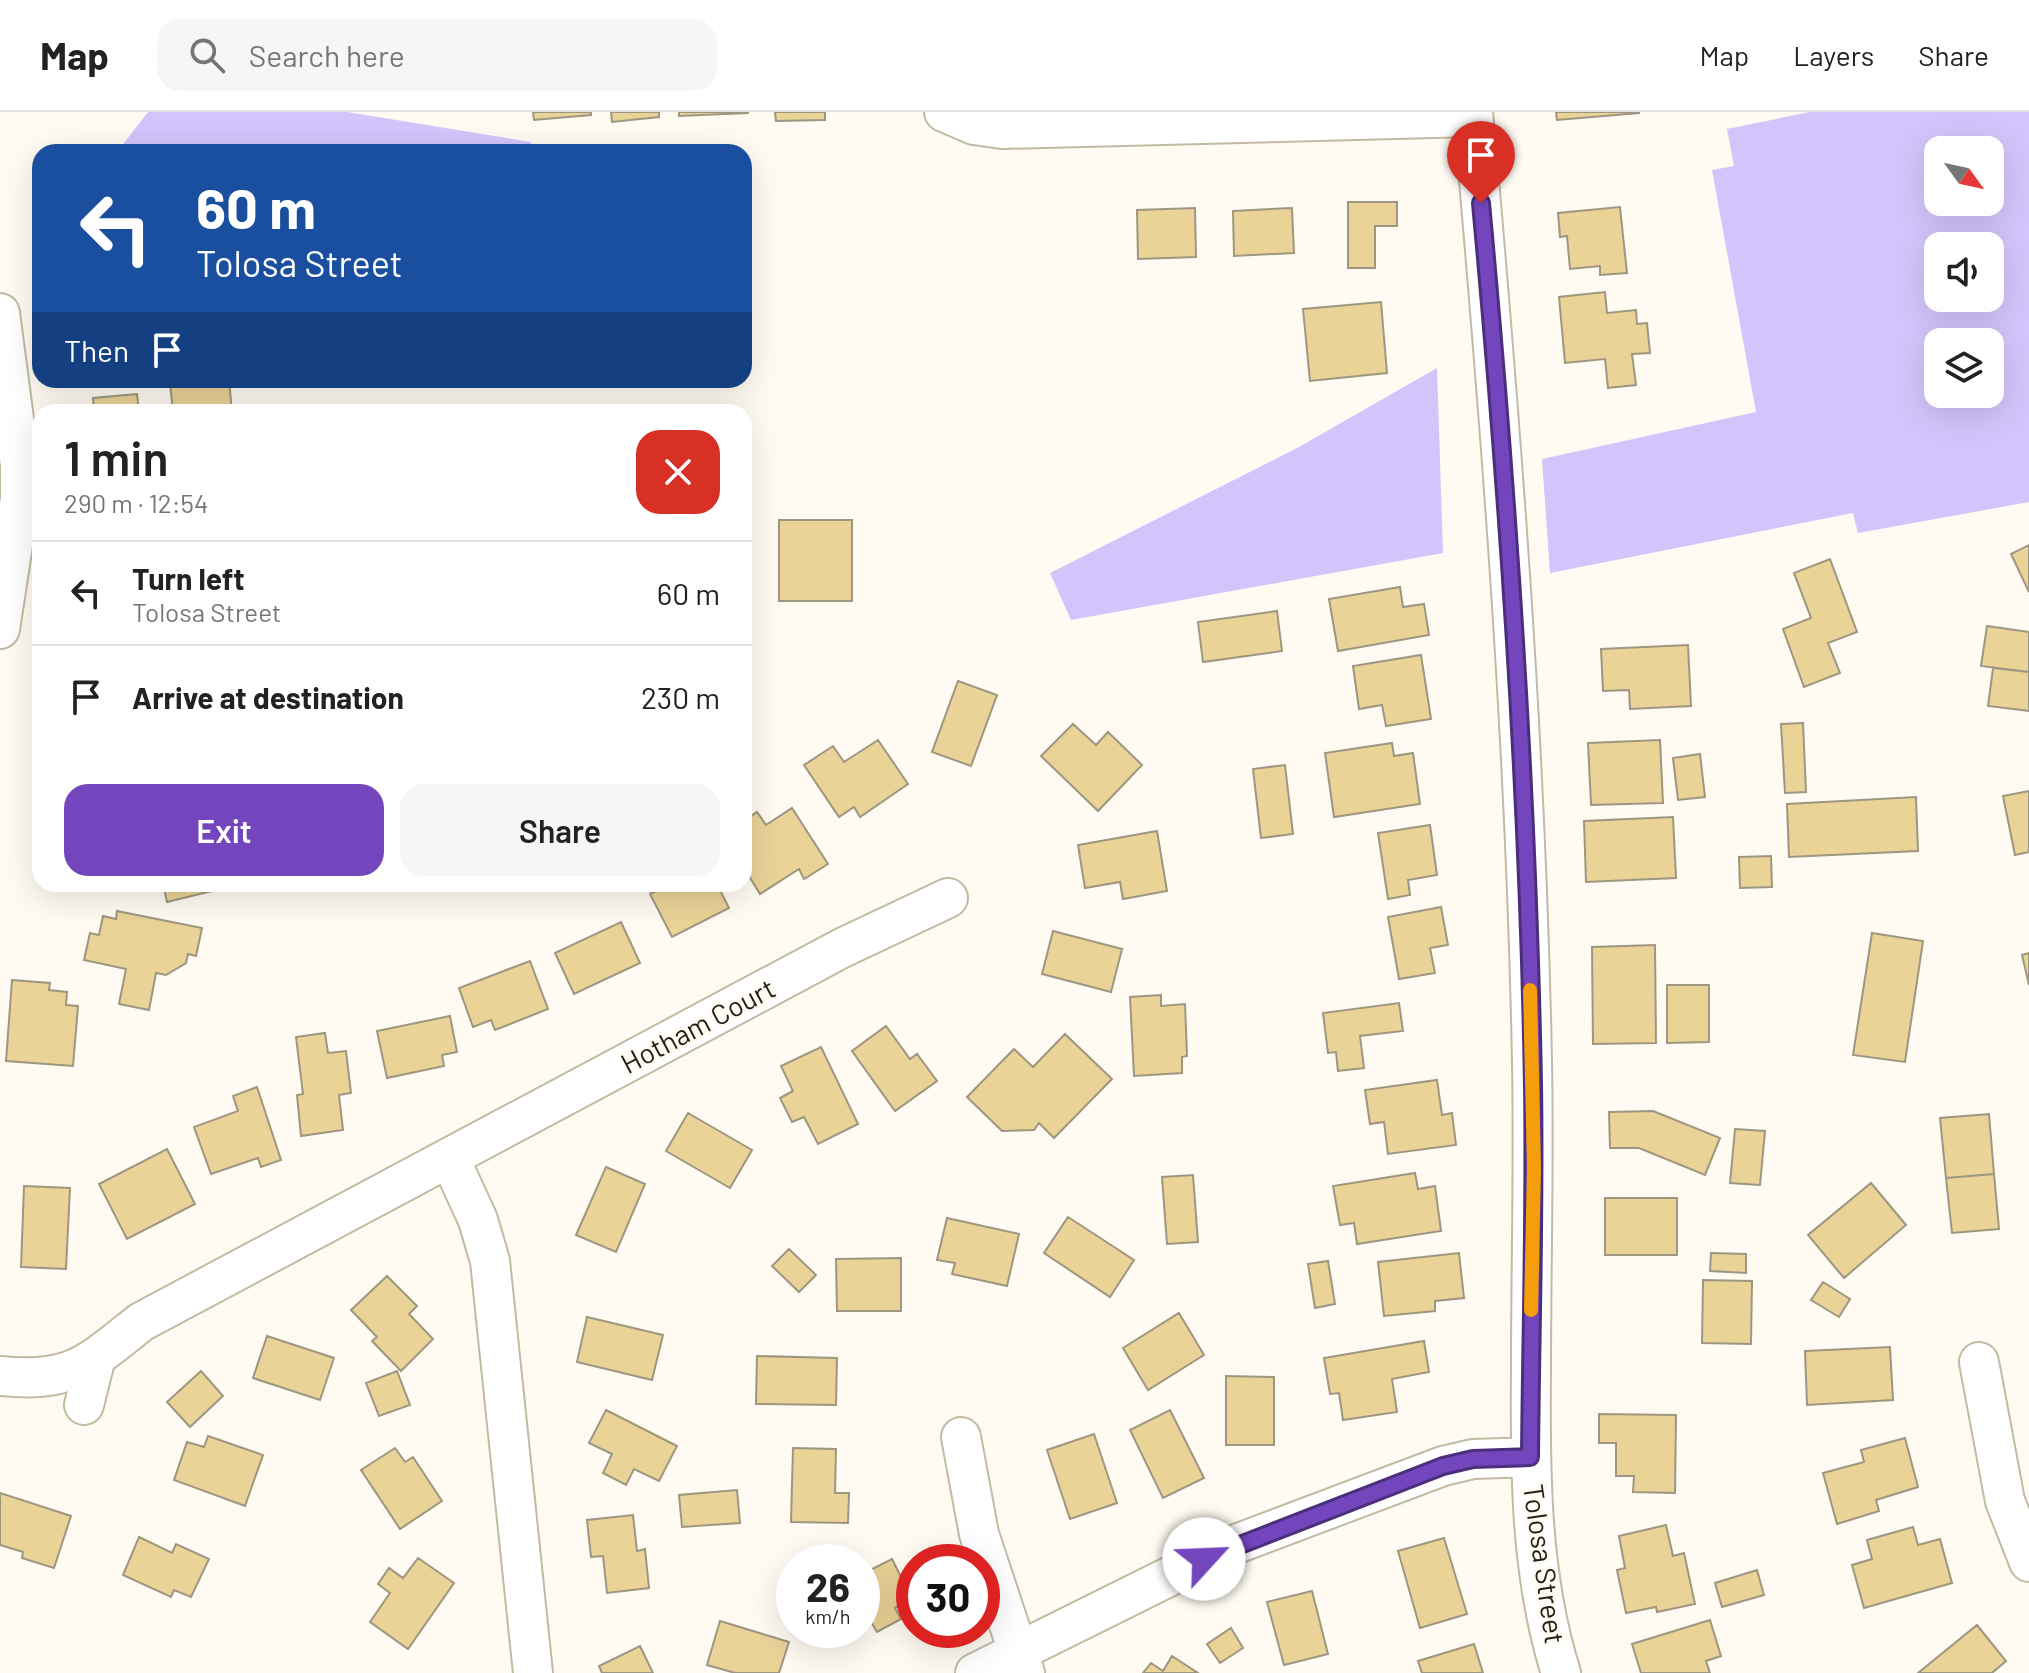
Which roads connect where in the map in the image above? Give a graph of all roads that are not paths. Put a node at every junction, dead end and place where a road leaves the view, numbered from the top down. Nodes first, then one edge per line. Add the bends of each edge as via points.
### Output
1 (944, 112) edge
2 (1473, 115) edge
3 (0, 313) edge
4 (0, 629) edge
5 (948, 898) dead end
6 (450, 1159) junction
7 (96, 1357) junction
8 (1979, 1362) dead end
9 (0, 1376) edge
10 (84, 1405) dead end
11 (961, 1437) dead end
12 (1530, 1457) junction
13 (2029, 1562) edge
14 (1021, 1662) edge
15 (533, 1673) edge
16 (975, 1673) edge
17 (1561, 1673) edge

1 - 2 street via 974,125 1002,129
2 - 12 street, Tolosa Street via 1503,451 1522,779 1533,1120
3 - 4 street via 20,499
5 - 6 street, Hotham Court via 842,948
6 - 7 street, Hotham Court via 141,1322
6 - 15 street via 490,1261
7 - 9 street, Hotham Court via 65,1375 38,1380
7 - 10 street
8 - 13 street via 2005,1501
11 - 14 street via 979,1534
12 - 14 street via 1443,1466 1245,1540
12 - 17 street, Tolosa Street via 1535,1546
14 - 16 street

